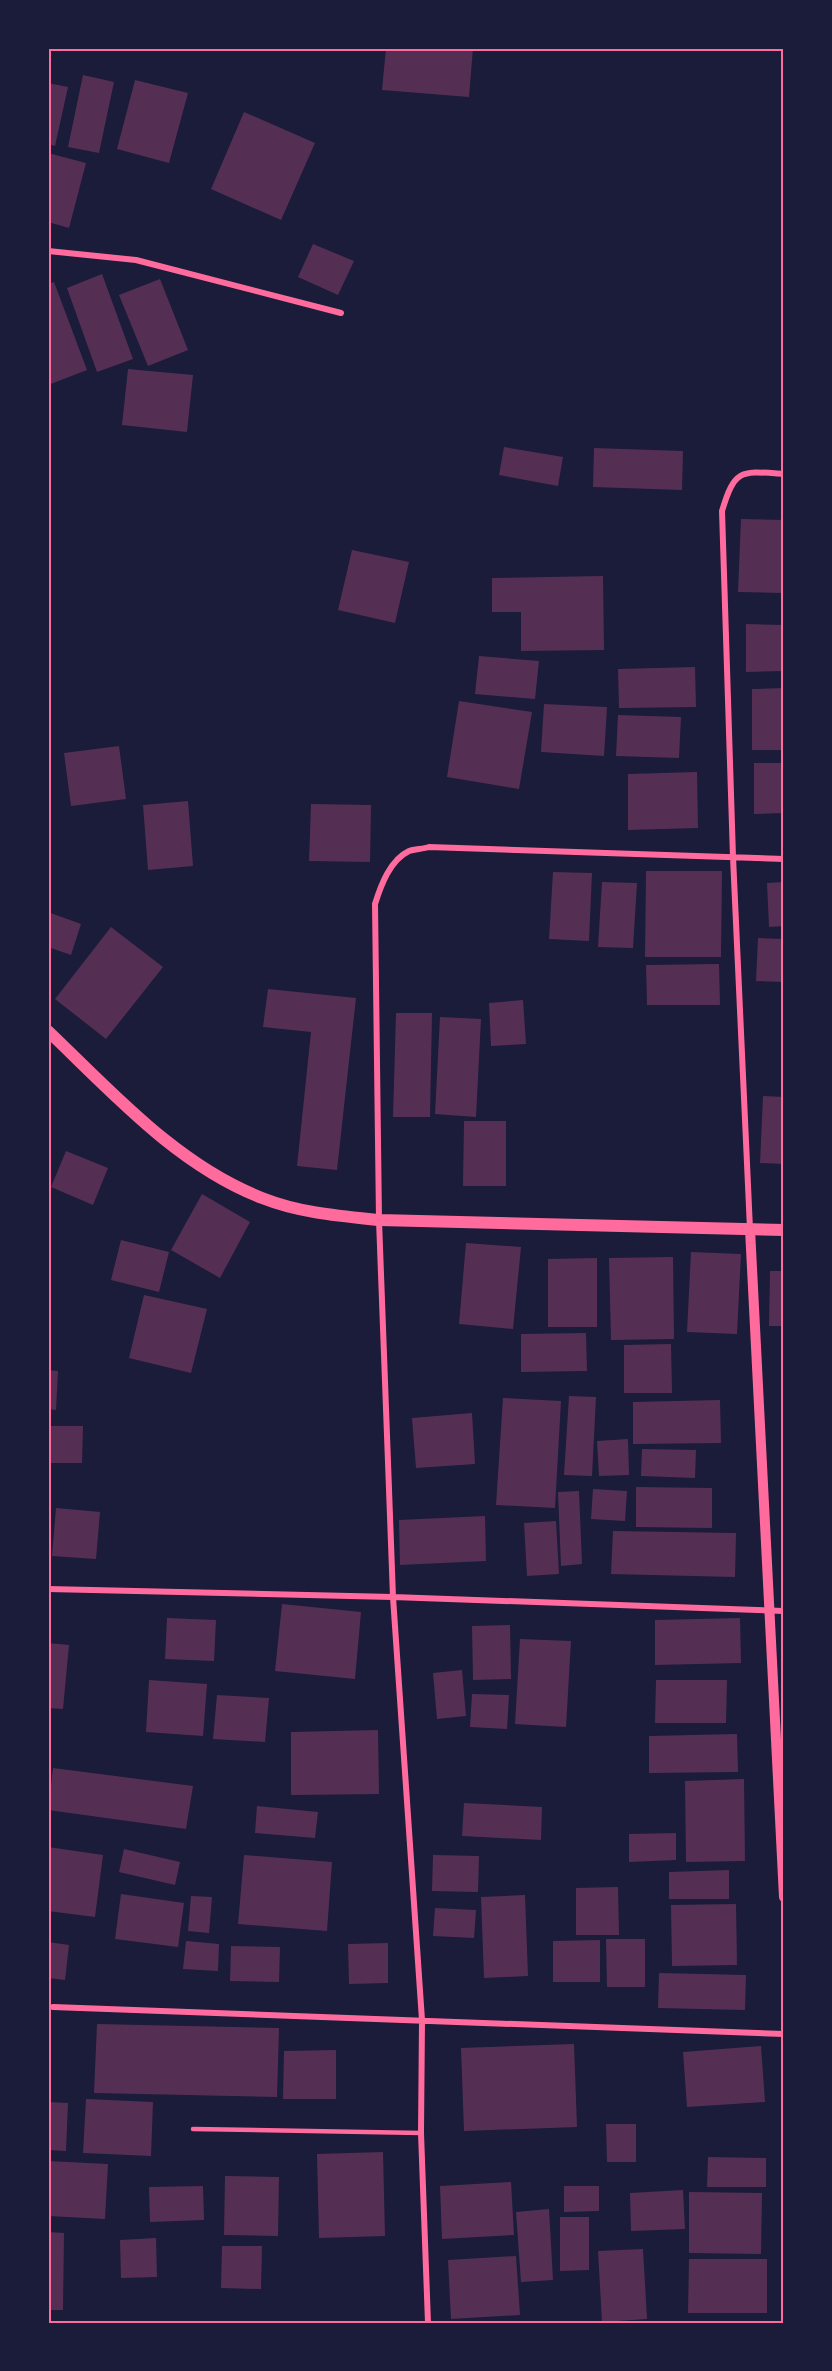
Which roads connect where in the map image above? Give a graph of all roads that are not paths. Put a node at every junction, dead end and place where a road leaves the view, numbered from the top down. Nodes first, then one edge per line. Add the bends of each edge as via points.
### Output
1 (48, 251) edge
2 (341, 313) dead end
3 (784, 474) edge
4 (733, 857) junction
5 (784, 859) edge
6 (48, 1031) edge
7 (379, 1220) junction
8 (750, 1229) junction
9 (784, 1230) edge
10 (48, 1589) edge
11 (393, 1597) junction
12 (771, 1610) junction
13 (784, 1611) edge
14 (784, 1896) edge
15 (53, 2007) dead end
16 (422, 2020) junction
17 (784, 2034) edge
18 (193, 2129) dead end
19 (421, 2133) junction
20 (428, 2323) edge

1 - 2 street via 136,260
3 - 4 street via 744,474 732,482 722,511
4 - 5 street
4 - 7 street via 429,847 409,852 393,865 381,883 375,903
4 - 8 street
6 - 7 main road via 154,1132 212,1174 263,1199 321,1215
7 - 8 main road
7 - 11 street
8 - 9 main road
8 - 12 street
10 - 11 street
11 - 12 street
11 - 16 street
12 - 13 street
12 - 14 street
15 - 16 street
16 - 17 street
16 - 19 street
18 - 19 lane
19 - 20 street

